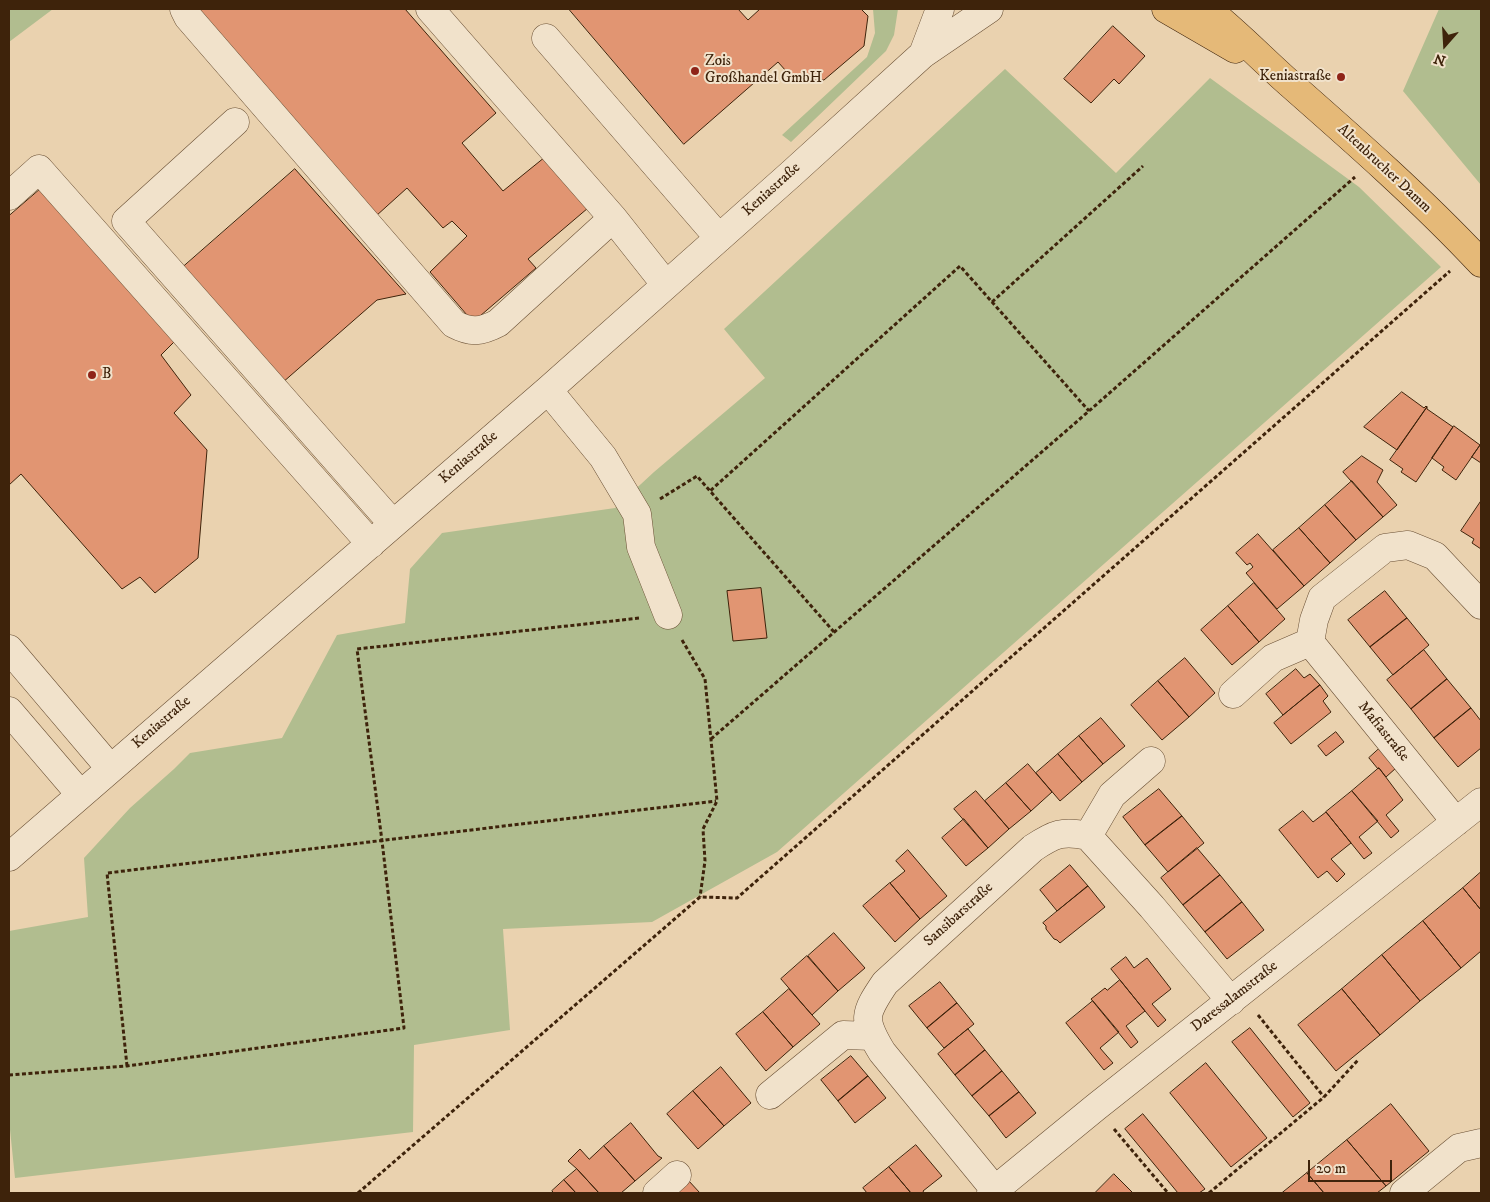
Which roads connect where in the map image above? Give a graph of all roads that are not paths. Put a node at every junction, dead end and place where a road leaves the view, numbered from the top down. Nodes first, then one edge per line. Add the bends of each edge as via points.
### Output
1 (184, 9) edge
2 (430, 9) edge
3 (940, 9) edge
4 (956, 9) edge
5 (989, 9) edge
6 (1166, 9) edge
7 (1206, 9) edge
8 (546, 38) dead end
9 (923, 54) junction
10 (1284, 78) junction
11 (235, 122) dead end
12 (9, 196) edge
13 (613, 218) junction
14 (719, 238) junction
15 (1476, 257) edge
16 (666, 285) junction
17 (548, 390) junction
18 (393, 524) junction
19 (370, 544) junction
20 (1481, 605) edge
21 (668, 615) road end
22 (1310, 642) junction
23 (9, 650) edge
24 (1232, 694) dead end
25 (9, 712) edge
26 (1151, 762) dead end
27 (110, 768) junction
28 (80, 794) junction
29 (1481, 802) edge
30 (1456, 822) junction
31 (1088, 836) junction
32 (9, 856) edge
33 (1236, 997) junction
34 (873, 1036) junction
35 (770, 1095) dead end
36 (1481, 1143) edge
37 (677, 1174) dead end
38 (993, 1192) edge
39 (657, 1193) edge
40 (1404, 1193) edge

1 - 13 street via 454,324 464,330 487,329 498,323
2 - 13 street
3 - 9 street, Keniastraße
4 - 9 street, Keniastraße
5 - 9 street, Keniastraße
6 - 10 main road, Altenbrucher Damm
7 - 10 main road, Altenbrucher Damm
8 - 14 street
9 - 14 street, Keniastraße
10 - 15 main road, Altenbrucher Damm via 1376,159
11 - 18 street via 126,221
12 - 19 street via 39,169
13 - 16 street
14 - 16 street, Keniastraße
16 - 17 street, Keniastraße
17 - 18 street, Keniastraße
17 - 21 street via 603,456 637,514 640,547
18 - 19 street, Keniastraße
19 - 27 street, Keniastraße
20 - 22 street via 1435,556 1408,545 1385,548 1322,598
22 - 24 street via 1273,658
22 - 30 street, Mafiastraße
23 - 27 street
25 - 28 street
26 - 31 street via 1112,795
27 - 28 street, Keniastraße
28 - 32 street, Keniastraße
29 - 30 street, Daressalamstraße
30 - 33 street, Daressalamstraße
31 - 33 street
31 - 34 street, Sansibarstraße via 1074,833 1051,836 1032,848 885,983 870,1005 867,1021
33 - 38 street, Daressalamstraße
34 - 35 street via 842,1035
34 - 38 street, Sansibarstraße via 882,1052
36 - 40 street via 1459,1148
37 - 39 street

